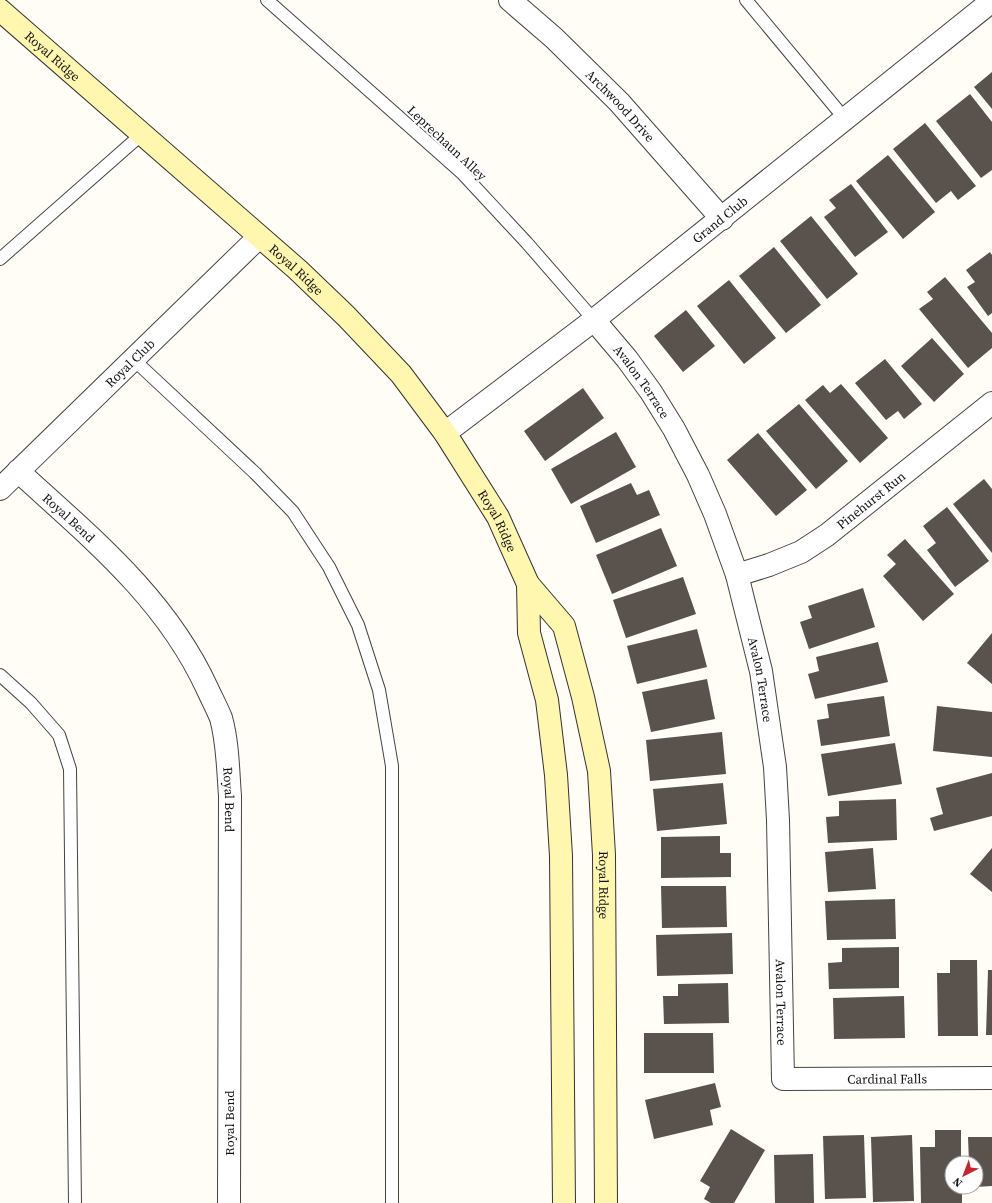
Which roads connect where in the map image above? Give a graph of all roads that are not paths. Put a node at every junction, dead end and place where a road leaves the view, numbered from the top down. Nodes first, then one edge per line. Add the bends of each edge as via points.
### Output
1 (267, 0) edge
2 (510, 0) edge
3 (746, 0) edge
4 (992, 1) edge
5 (0, 10) edge
6 (845, 119) junction
7 (142, 134) junction
8 (722, 219) junction
9 (259, 237) junction
10 (0, 259) edge
11 (594, 320) junction
12 (133, 359) junction
13 (992, 403) edge
14 (445, 433) junction
15 (18, 471) junction
16 (0, 489) edge
17 (737, 575) junction
18 (528, 584) junction
19 (0, 675) edge
20 (992, 1078) edge
21 (783, 1079) joint
22 (74, 1203) edge
23 (229, 1203) edge
24 (392, 1203) edge
25 (564, 1203) edge
26 (606, 1203) edge

1 - 11 lane, Leprechaun Alley via 462,173
2 - 8 street, Archwood Drive via 554,38 619,102
3 - 6 lane
4 - 6 street, Grand Club
5 - 7 street, Royal Ridge
6 - 8 street, Grand Club
7 - 9 street, Royal Ridge
7 - 10 lane
8 - 11 street, Grand Club
9 - 12 street, Royal Club
9 - 14 street, Royal Ridge via 346,316 401,374
11 - 14 street, Grand Club
11 - 17 street, Avalon Terrace via 651,392 674,429 707,494
12 - 15 street, Royal Club
12 - 24 lane via 255,473 292,512 329,568 358,625 379,690 392,766
13 - 17 street, Pinehurst Run via 827,535 801,552
14 - 18 street, Royal Ridge via 498,517
15 - 16 street, Royal Club
15 - 23 street, Royal Bend via 120,565 152,600 178,635 198,669 220,718 225,740 230,796
17 - 21 street, Avalon Terrace via 761,671 775,767
18 - 25 street, Royal Ridge via 528,633 547,700 562,856
18 - 26 street, Royal Ridge via 564,626 584,698 599,771 604,855
19 - 22 lane via 31,703 59,735 70,769
20 - 21 street, Cardinal Falls

